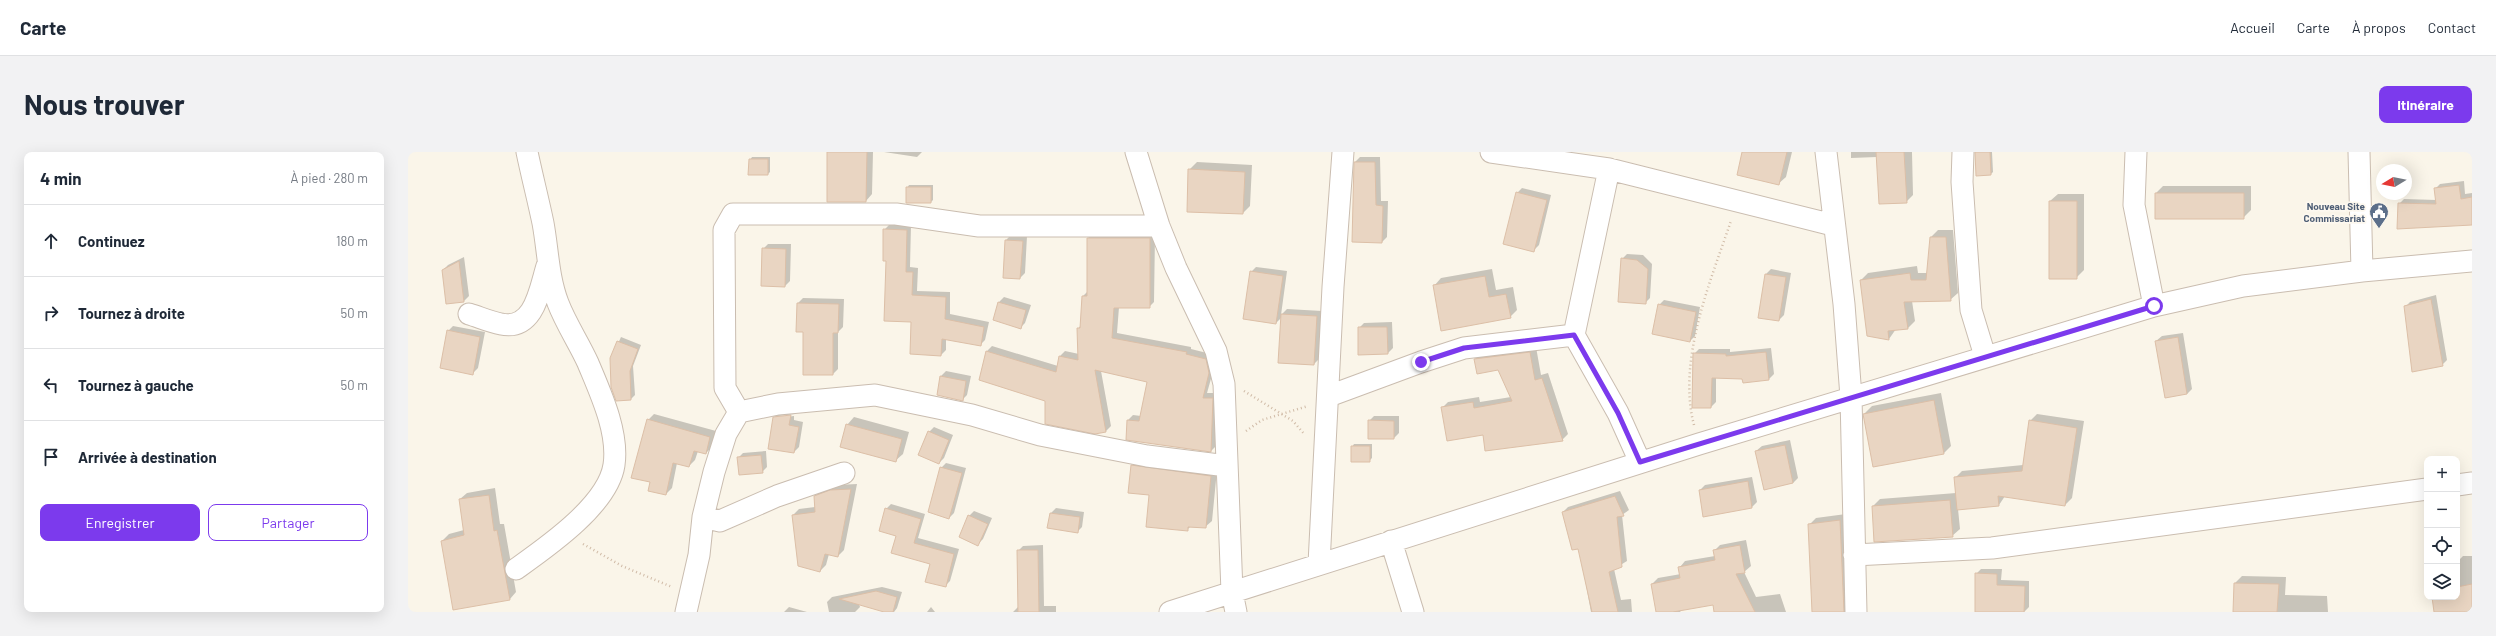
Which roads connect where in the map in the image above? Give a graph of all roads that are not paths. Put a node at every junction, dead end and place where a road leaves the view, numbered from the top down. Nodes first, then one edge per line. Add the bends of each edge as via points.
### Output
1 (527, 152) edge
2 (1136, 152) edge
3 (1343, 152) edge
4 (1491, 152) edge
5 (1826, 152) edge
6 (1963, 152) edge
7 (2136, 152) edge
8 (2359, 152) edge
9 (1609, 169) junction
10 (1834, 225) junction
11 (1159, 226) junction
12 (2472, 261) edge
13 (548, 266) junction
14 (2362, 271) junction
15 (2154, 306) junction
16 (469, 314) dead end
17 (1574, 335) junction
18 (1985, 356) junction
19 (1329, 396) junction
20 (1851, 397) junction
21 (739, 412) junction
22 (1227, 460) junction
23 (1640, 462) junction
24 (844, 473) dead end
25 (2472, 483) edge
26 (2460, 485) edge
27 (2424, 489) edge
28 (703, 517) junction
29 (1391, 540) junction
30 (1854, 555) junction
31 (1319, 564) junction
32 (516, 569) dead end
33 (1232, 592) junction
34 (687, 603) edge
35 (1170, 612) edge
36 (1236, 612) edge
37 (1413, 612) edge
38 (1856, 612) edge

1 - 13 street via 543,224
2 - 11 street
3 - 19 street via 1333,287
4 - 9 street
5 - 10 street
6 - 18 street via 1962,182 1971,310
7 - 15 street via 2134,205
8 - 14 street
9 - 10 street
9 - 17 street
10 - 20 street via 1844,304
11 - 21 street via 979,226 896,214 733,214 724,230 725,388
11 - 22 street via 1216,351 1224,384
12 - 14 street
13 - 16 street via 532,313 524,321 503,325
13 - 32 street via 558,304 588,362 604,405 613,440 614,465 603,491 564,534
14 - 15 street via 2243,286
15 - 18 street
17 - 19 street via 1464,348
17 - 23 street via 1618,413
18 - 20 street
19 - 31 street
20 - 23 street
20 - 30 street
21 - 22 street via 793,402 874,395 972,415 1040,435 1147,456
21 - 28 street via 726,434
22 - 33 street
23 - 29 street
24 - 28 street via 777,496 720,521
25 - 26 street
27 - 30 street via 1992,548
28 - 34 street via 699,555
29 - 31 street
29 - 37 street
30 - 38 street
31 - 33 street
33 - 35 street
33 - 36 street

